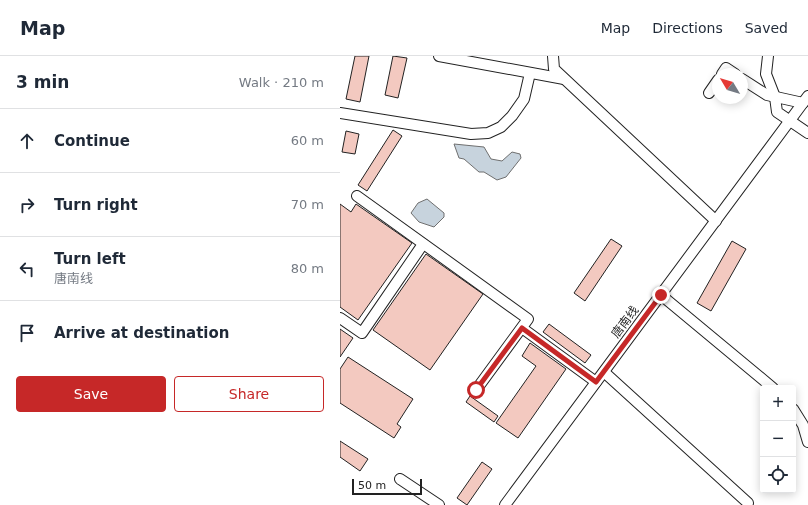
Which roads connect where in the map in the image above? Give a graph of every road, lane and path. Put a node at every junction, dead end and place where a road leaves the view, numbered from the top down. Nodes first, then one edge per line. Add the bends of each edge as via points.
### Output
1 (439, 56) edge
2 (553, 56) edge
3 (768, 56) edge
4 (530, 73) junction
5 (564, 79) junction
6 (748, 83) edge
7 (712, 89) edge
8 (709, 93) dead end
9 (776, 97) junction
10 (805, 100) edge
11 (340, 113) edge
12 (789, 121) junction
13 (808, 133) edge
14 (357, 196) dead end
15 (716, 221) junction
16 (423, 244) junction
17 (661, 295) junction
18 (340, 318) edge
19 (522, 328) junction
20 (604, 372) junction
21 (596, 382) junction
22 (768, 385) edge
23 (476, 390) dead end
24 (796, 414) edge
25 (808, 442) edge
26 (400, 479) dead end
27 (748, 503) dead end
28 (439, 505) edge
29 (505, 505) edge

1 - 4 street
2 - 5 street via 554,69
3 - 9 street via 766,74
4 - 5 street
4 - 11 street via 524,99 501,127 488,133 471,134
5 - 15 street
6 - 9 street
7 - 8 street
9 - 10 street
9 - 12 street via 777,112
10 - 12 street, 唐南线
12 - 13 street
12 - 15 street, 唐南线
14 - 16 street
15 - 17 street, 唐南线
16 - 18 street via 362,333
16 - 19 street via 528,319
17 - 20 street, 唐南线
17 - 22 street
19 - 21 street
19 - 23 street
20 - 21 street, 唐南线
20 - 27 street
21 - 29 street, 唐南线
24 - 25 street via 803,425
26 - 28 street

